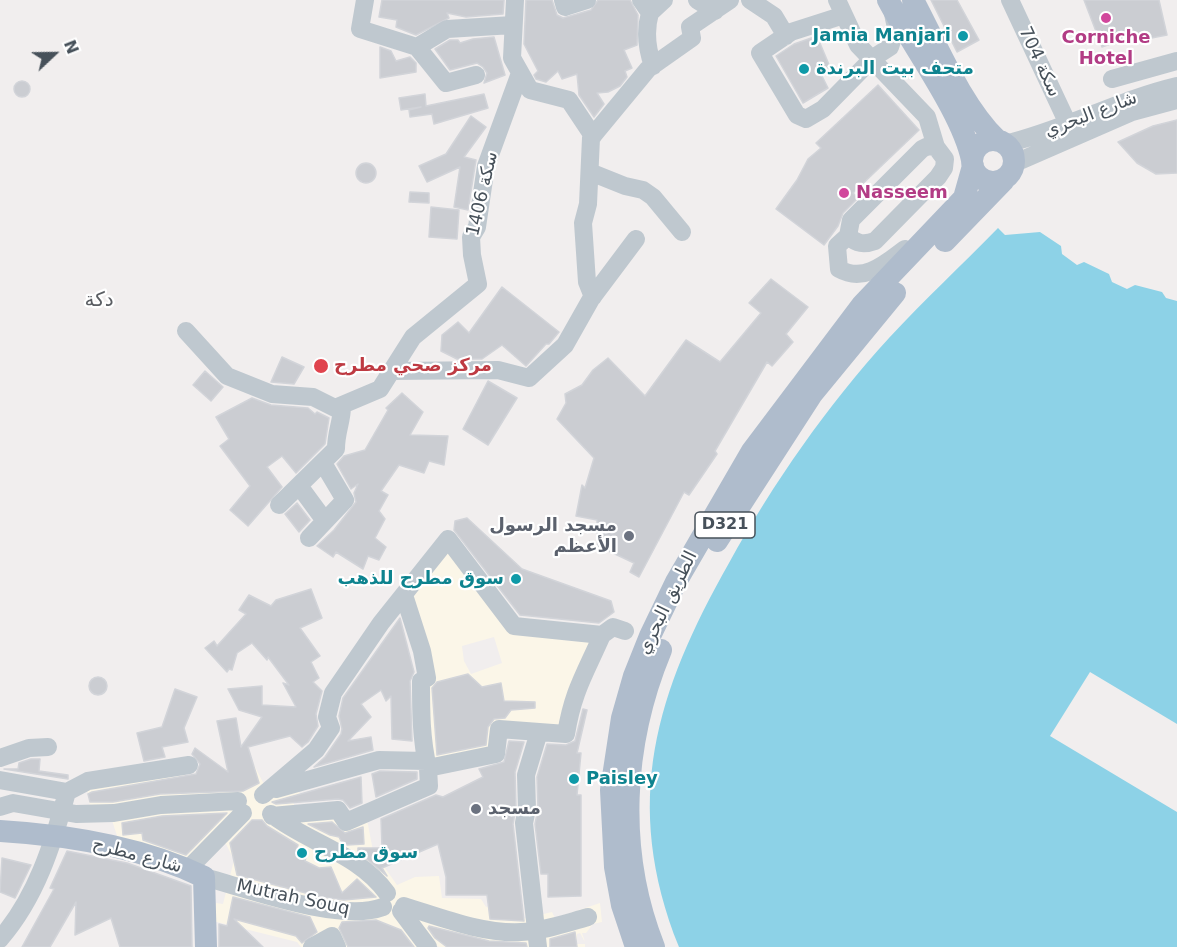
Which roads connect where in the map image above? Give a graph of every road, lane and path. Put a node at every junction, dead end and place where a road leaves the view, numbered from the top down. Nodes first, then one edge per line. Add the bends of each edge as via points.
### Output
1 (365, 0) edge
2 (515, 0) edge
3 (563, 0) edge
4 (587, 0) edge
5 (664, 0) edge
6 (697, 0) edge
7 (750, 0) edge
8 (913, 0) edge
9 (1010, 0) edge
10 (889, 3) edge
11 (723, 5) edge
12 (646, 7) edge
13 (840, 8) edge
14 (513, 25) junction
15 (786, 36) junction
16 (890, 47) junction
17 (417, 48) junction
18 (921, 57) junction
19 (873, 58) junction
20 (1177, 61) edge
21 (653, 66) junction
22 (520, 73) junction
23 (476, 75) dead end
24 (1112, 79) dead end
25 (1177, 86) edge
26 (1177, 100) edge
27 (1068, 124) junction
28 (593, 136) junction
29 (936, 147) junction
30 (471, 155) dead end
31 (1005, 157) junction
32 (972, 163) junction
33 (486, 166) junction
34 (591, 172) junction
35 (945, 220) junction
36 (682, 232) dead end
37 (848, 236) junction
38 (636, 238) dead end
39 (593, 297) junction
40 (186, 332) dead end
41 (391, 370) junction
42 (342, 406) junction
43 (323, 463) junction
44 (300, 487) junction
45 (279, 506) dead end
46 (325, 520) junction
47 (309, 538) dead end
48 (404, 595) junction
49 (625, 631) dead end
50 (602, 635) junction
51 (539, 732) junction
52 (48, 747) dead end
53 (0, 758) edge
54 (427, 764) junction
55 (189, 765) dead end
56 (4, 781) edge
57 (67, 792) junction
58 (268, 803) junction
59 (4, 806) edge
60 (61, 814) junction
61 (0, 822) edge
62 (0, 831) edge
63 (42, 835) junction
64 (196, 873) junction
65 (394, 904) junction
66 (588, 916) dead end
67 (0, 939) edge
68 (537, 939) edge
69 (429, 944) edge
70 (206, 947) edge
71 (312, 947) edge
72 (337, 947) edge
73 (636, 947) edge
74 (654, 947) edge

1 - 17 street via 360,28
2 - 14 street
3 - 4 street via 565,7
5 - 12 street
6 - 11 street
7 - 15 street via 774,15
8 - 31 main road via 982,126
9 - 27 street, سكة 704
10 - 16 street via 896,28
10 - 18 main road
11 - 21 street via 690,27 693,36 689,41
12 - 21 street
13 - 15 street
13 - 19 street via 858,45
14 - 17 street via 447,29
14 - 22 street via 512,58
15 - 19 street via 760,53 797,115 806,119 823,109
16 - 18 street via 907,49
16 - 19 street
17 - 23 street via 446,83
18 - 32 main road via 969,143
19 - 29 street via 927,117
20 - 24 street
21 - 28 street via 631,87
22 - 28 street via 530,90 569,100
22 - 33 street, 1406 سكة
25 - 27 street, شارع البحري
26 - 31 street, شارع البحري
27 - 31 street, شارع البحري
28 - 34 street
29 - 37 street via 922,149 850,220
29 - 37 street via 945,159 944,168 875,241 865,244
30 - 33 street
31 - 32 main road, D321 via 983,142
31 - 32 main road via 985,181
31 - 74 main road, الطريق البحري / D321 via 812,394 728,521 670,628 643,702 628,798 633,864
32 - 35 main road, الطريق البحري / D321 via 964,198
33 - 41 street, 1406 سكة via 477,227 471,237 478,284 413,337
34 - 36 street via 643,190
34 - 39 street via 583,223 587,282
35 - 37 street via 867,274 847,274 839,269 837,246
35 - 73 main road, الطريق البحري / D321 via 862,305 752,451 676,582 650,636 622,718 611,790 615,867
38 - 39 street
39 - 41 street via 565,345 529,378 498,370
40 - 42 street via 226,376 272,394 313,397 334,408
41 - 42 street via 380,389
42 - 43 street via 336,449
43 - 44 street
43 - 46 street via 345,500
44 - 45 street
44 - 46 street
46 - 47 street
48 - 50 street via 448,539 514,626
48 - 54 street via 427,678 421,681 422,740
48 - 58 street via 333,693 327,717 331,728
49 - 50 street via 613,627
50 - 51 street via 580,678 566,734
51 - 54 street via 500,729 496,754
51 - 68 street via 526,775 524,823
52 - 53 street via 29,748
54 - 58 street via 379,760
54 - 58 street via 429,786 346,822 338,810
55 - 57 street via 88,781
56 - 57 street
56 - 59 street
57 - 60 street
58 - 65 street via 377,879
59 - 60 street
60 - 63 street
60 - 64 street via 114,813 161,805 241,807
61 - 63 street
62 - 63 main road, شارع مطرح
63 - 64 main road, شارع مطرح via 118,848
63 - 67 street via 31,893
64 - 65 street, Mutrah Souq via 343,912 370,912
64 - 70 main road, شارع مطرح
65 - 68 street, Mutrah Souq
65 - 69 street
66 - 68 street, Mutrah Souq
71 - 72 street via 332,936

